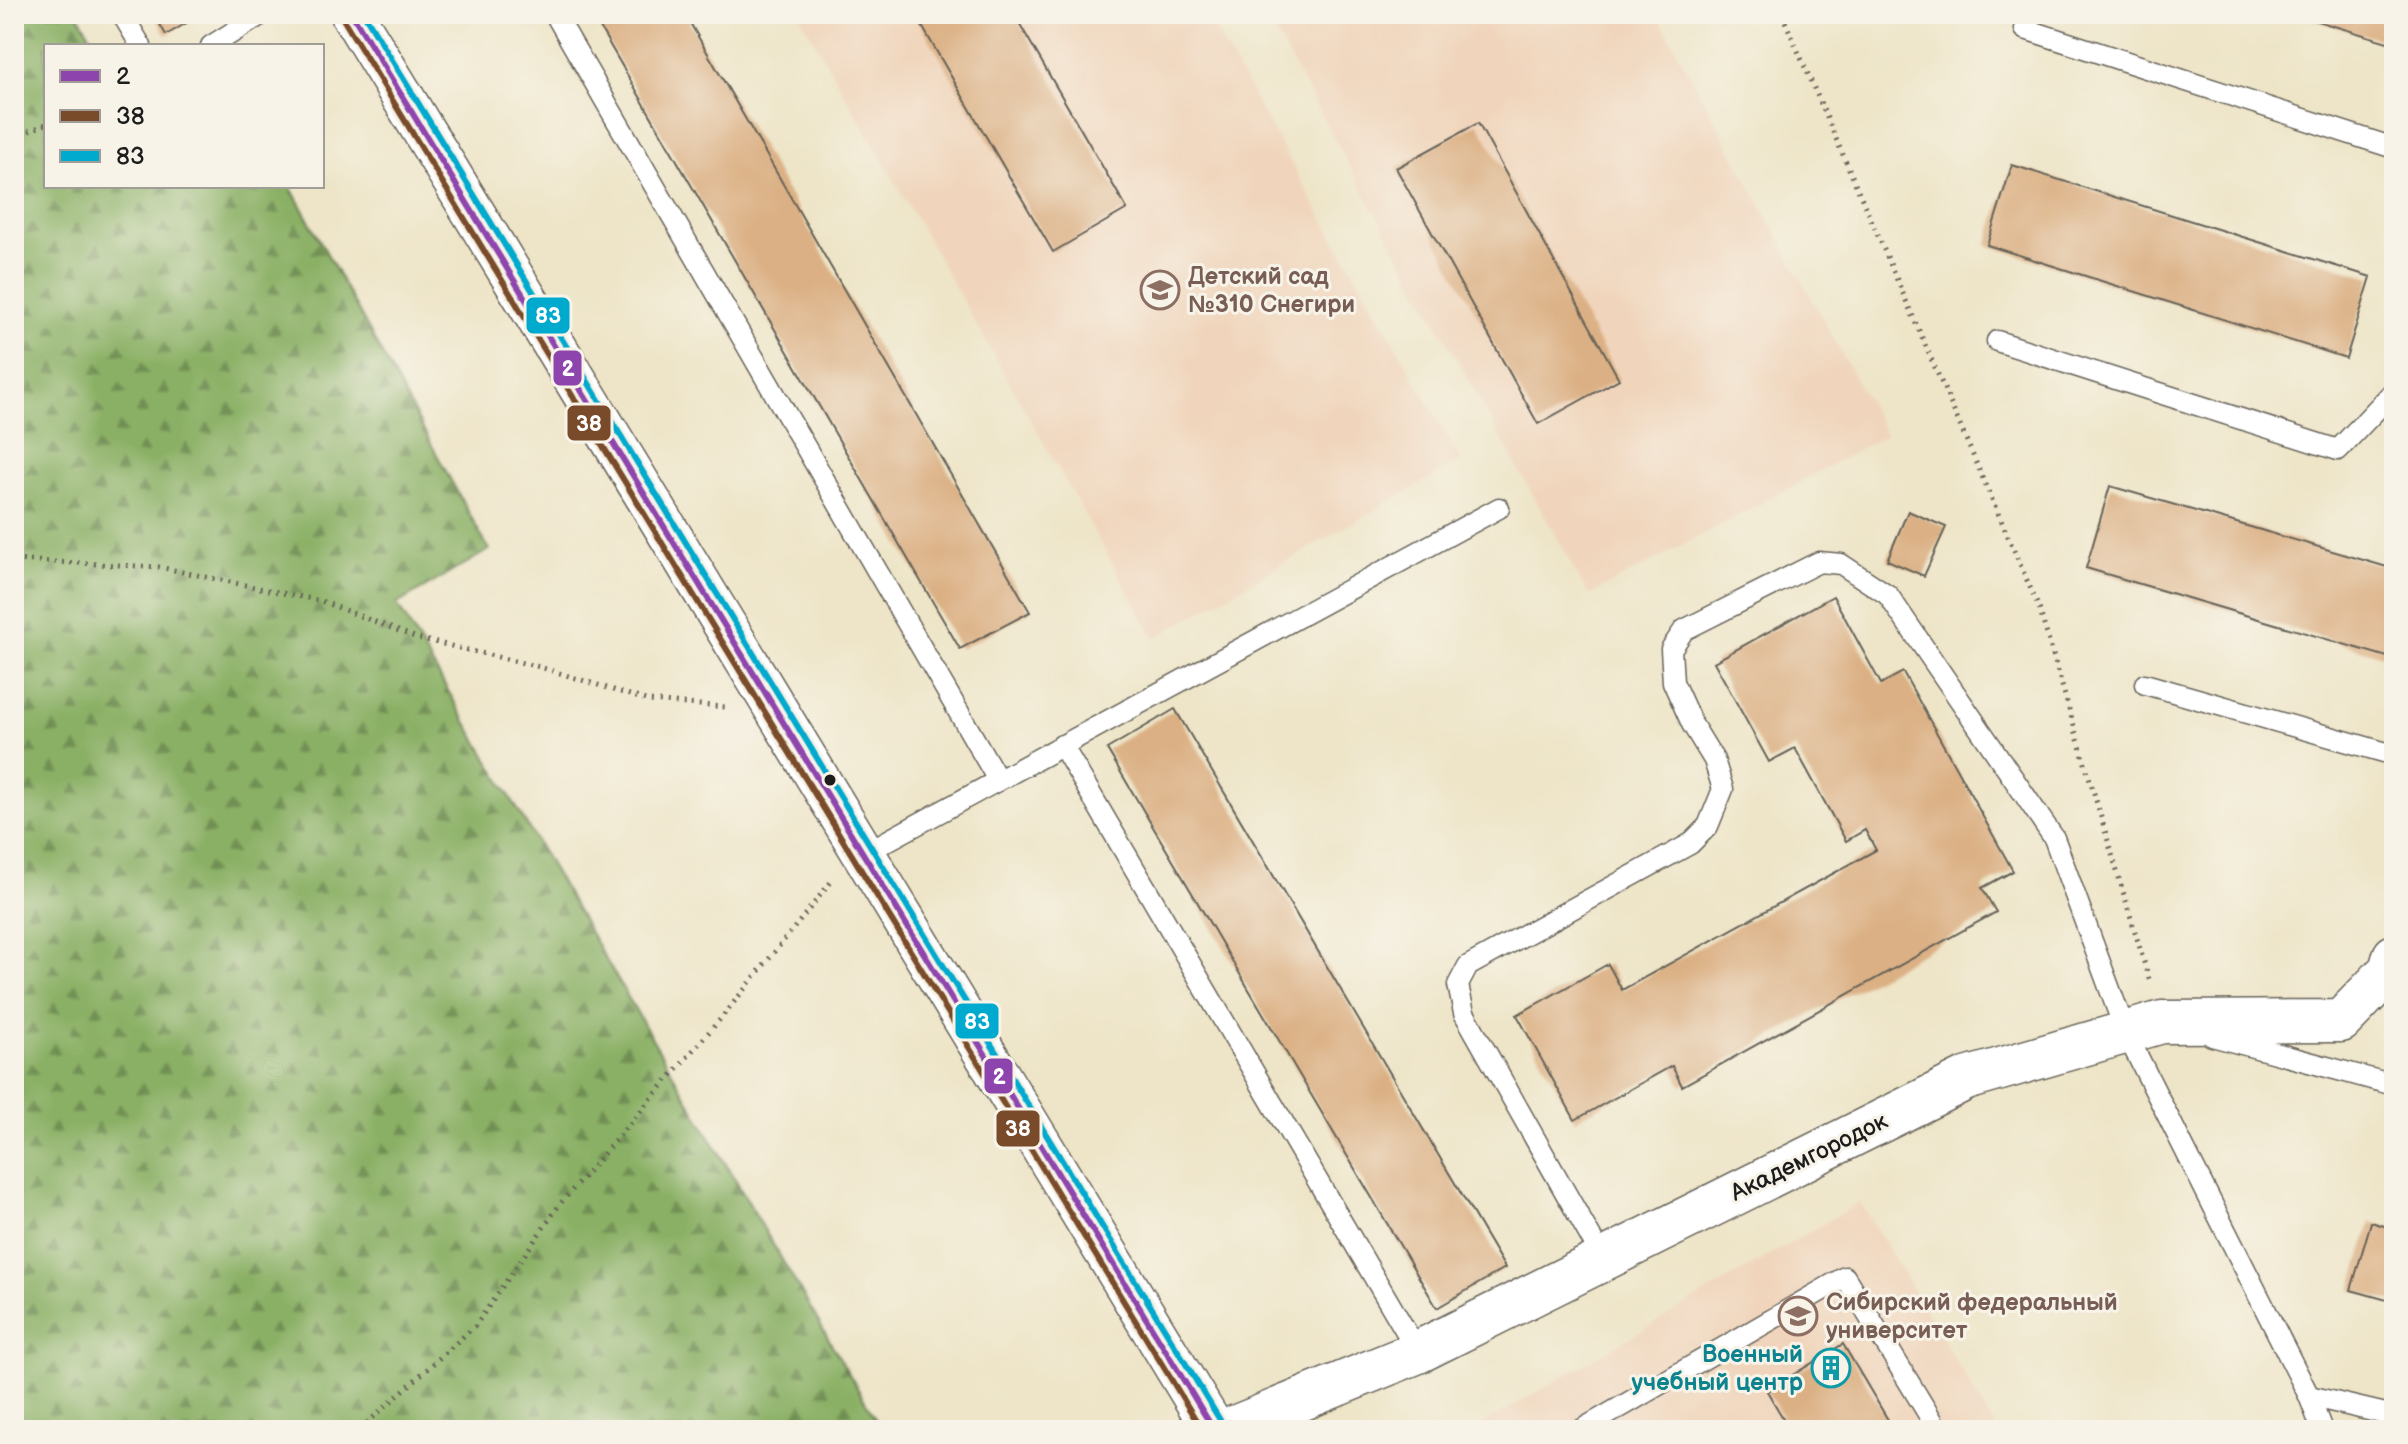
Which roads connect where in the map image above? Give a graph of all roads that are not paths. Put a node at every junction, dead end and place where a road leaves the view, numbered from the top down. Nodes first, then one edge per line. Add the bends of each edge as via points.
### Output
1 (122, 14) edge
2 (262, 14) edge
3 (352, 14) edge
4 (555, 14) edge
5 (2025, 29) dead end
6 (140, 44) edge
7 (214, 44) edge
8 (2394, 148) edge
9 (1997, 341) dead end
10 (2394, 391) edge
11 (1499, 508) dead end
12 (2145, 684) dead end
13 (1062, 745) junction
14 (2394, 755) edge
15 (998, 780) junction
16 (863, 854) junction
17 (2394, 956) edge
18 (2144, 1028) junction
19 (2394, 1085) edge
20 (1603, 1259) junction
21 (1418, 1352) junction
22 (2309, 1396) junction
23 (2394, 1416) edge
24 (1214, 1430) edge
25 (1227, 1430) edge
26 (1581, 1430) edge
27 (1938, 1430) edge
28 (2322, 1430) edge

1 - 6 lane
2 - 7 lane
3 - 16 street
4 - 15 lane
5 - 8 lane
9 - 10 lane via 2338,450
11 - 13 lane
12 - 14 lane
13 - 15 lane
13 - 21 lane
15 - 16 lane
16 - 24 street
17 - 18 street, Академгородок via 2390,970 2341,1021
18 - 19 lane
18 - 20 street, Академгородок via 1966,1079
18 - 20 lane via 2054,838 1888,595 1841,564 1819,562 1684,630 1671,649 1673,682 1714,760 1723,789 1708,826 1690,844 1468,966 1458,985 1464,1013
18 - 22 lane
20 - 21 street, Академгородок
21 - 25 street, Академгородок
22 - 23 lane
22 - 28 lane
26 - 27 lane via 1845,1277

